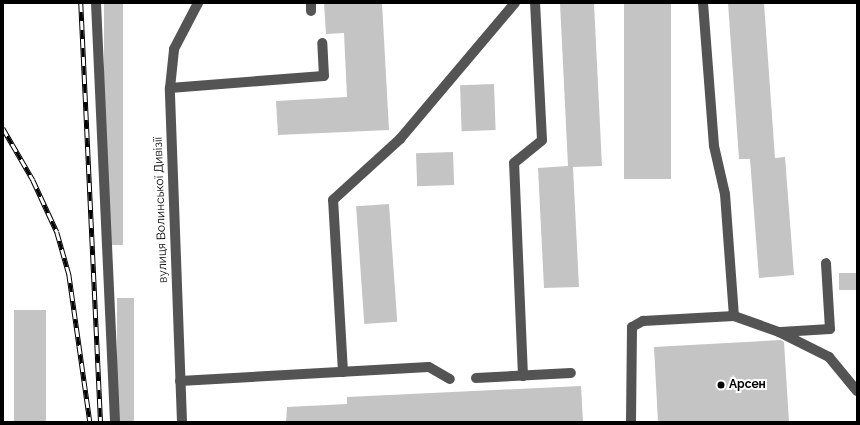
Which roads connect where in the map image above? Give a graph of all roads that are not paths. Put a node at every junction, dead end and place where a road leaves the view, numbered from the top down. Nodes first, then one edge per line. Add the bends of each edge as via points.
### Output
1 (96, 3) edge
2 (198, 3) edge
3 (515, 3) edge
4 (535, 3) edge
5 (703, 3) edge
6 (322, 43) dead end
7 (170, 88) junction
8 (826, 263) dead end
9 (734, 316) junction
10 (779, 332) junction
11 (343, 372) junction
12 (571, 373) dead end
13 (523, 376) junction
14 (476, 378) dead end
15 (450, 379) dead end
16 (180, 382) junction
17 (857, 391) edge
18 (115, 422) edge
19 (182, 422) edge
20 (631, 422) edge

1 - 18 street
2 - 7 street, вулиця Волинської Дивізії via 174,49
3 - 11 street via 400,138 333,200
4 - 13 street via 542,140 514,163
5 - 9 street via 714,146 725,194
6 - 7 street via 324,76
7 - 16 street, вулиця Волинської Дивізії
8 - 10 street via 830,329
9 - 10 street
9 - 20 street via 643,321 632,327
10 - 17 street via 829,357
11 - 15 street via 429,367
11 - 16 street
12 - 13 street
13 - 14 street
16 - 19 street, вулиця Волинської Дивізії

